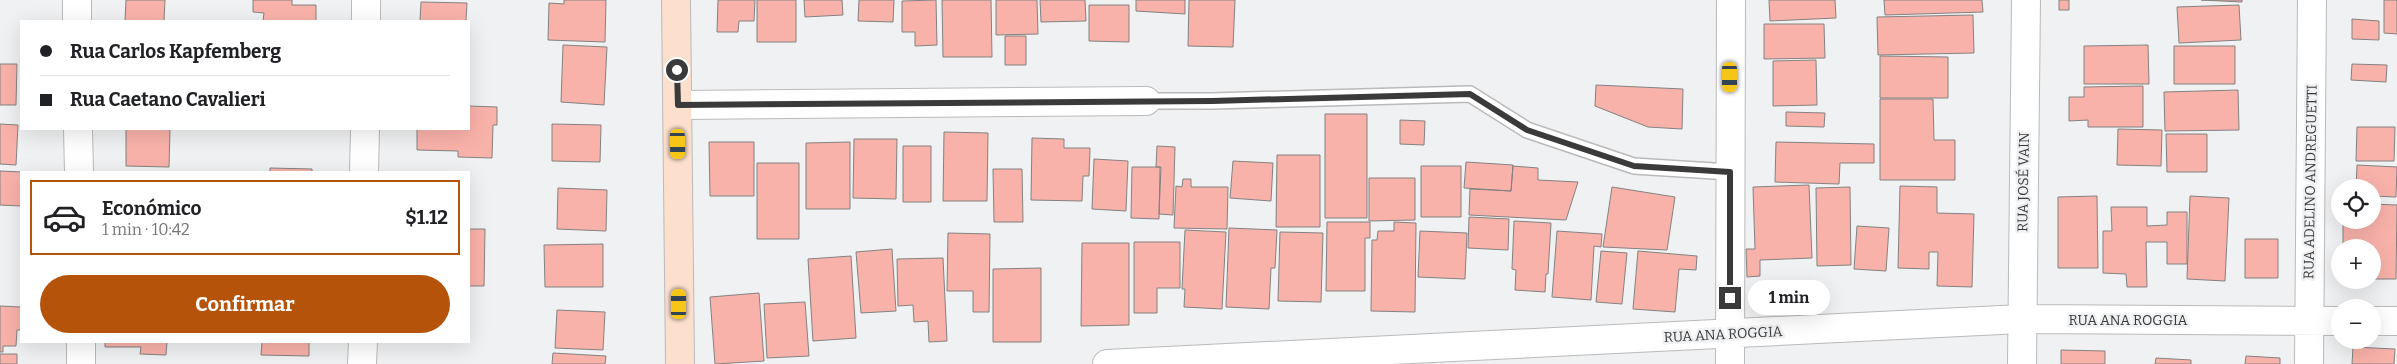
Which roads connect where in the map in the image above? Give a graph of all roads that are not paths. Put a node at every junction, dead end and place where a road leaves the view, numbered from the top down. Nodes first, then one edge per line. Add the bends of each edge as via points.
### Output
1 (77, 0) edge
2 (366, 0) edge
3 (676, 0) edge
4 (1731, 0) edge
5 (2026, 0) edge
6 (2312, 0) edge
7 (77, 20) edge
8 (366, 20) edge
9 (1146, 101) joint
10 (678, 105) junction
11 (78, 130) edge
12 (365, 130) edge
13 (79, 171) edge
14 (364, 171) edge
15 (1730, 172) junction
16 (2021, 319) junction
17 (2308, 321) junction
18 (2331, 321) edge
19 (2381, 321) edge
20 (2397, 321) edge
21 (1730, 334) junction
22 (81, 343) edge
23 (363, 343) edge
24 (81, 364) edge
25 (362, 364) edge
26 (680, 364) edge
27 (1107, 364) edge
28 (1730, 364) edge
29 (2022, 364) edge
30 (2309, 364) edge

1 - 7 street
2 - 8 street
3 - 10 street
4 - 15 street
5 - 16 street, RUA JOSÉ VAIN
6 - 17 street, RUA ADELINO ANDREGUETTI
9 - 10 street
9 - 15 lane via 1470,94 1527,130 1634,166
10 - 26 street
11 - 13 street
12 - 14 street
15 - 21 street
16 - 17 street, RUA ANA ROGGIA
16 - 21 street, RUA ANA ROGGIA
16 - 29 street, RUA JOSÉ VAIN
17 - 18 street, RUA ANA ROGGIA
17 - 30 street, RUA ADELINO ANDREGUETTI
19 - 20 street
21 - 27 street, RUA ANA ROGGIA
21 - 28 street
22 - 24 street
23 - 25 street

